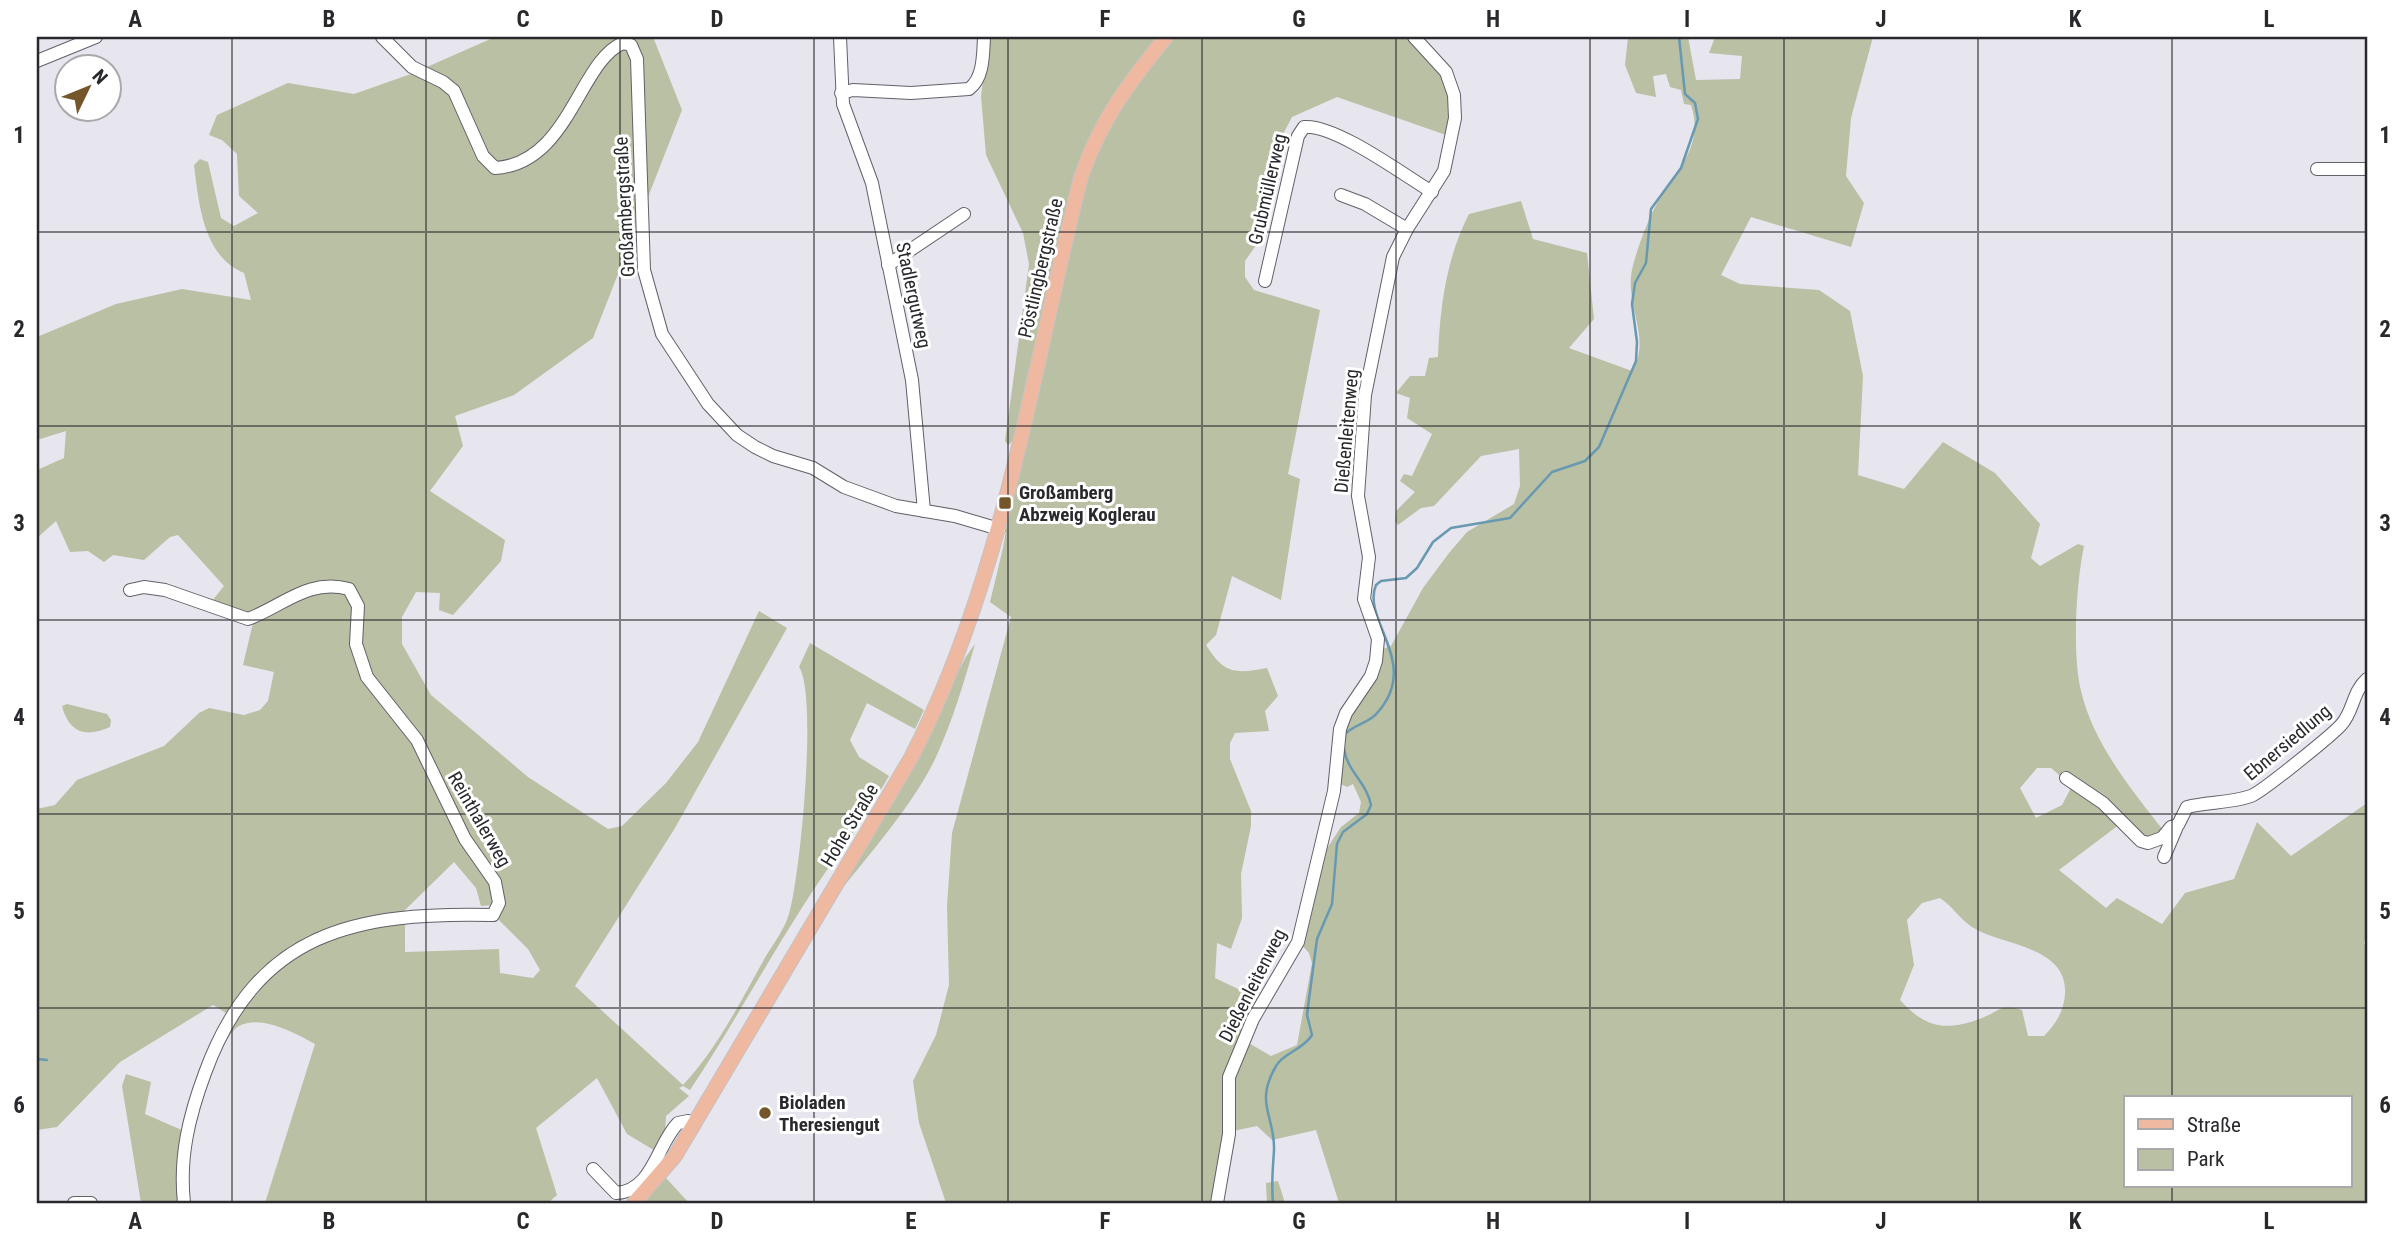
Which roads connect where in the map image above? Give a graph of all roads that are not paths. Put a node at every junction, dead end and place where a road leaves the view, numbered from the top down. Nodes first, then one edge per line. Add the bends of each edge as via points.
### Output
1 (96, 37) edge
2 (382, 37) edge
3 (840, 37) edge
4 (984, 37) edge
5 (1166, 37) edge
6 (1414, 37) edge
7 (37, 61) edge
8 (841, 93) junction
9 (2317, 169) dead end
10 (2367, 169) edge
11 (1432, 192) junction
12 (1341, 195) dead end
13 (964, 214) dead end
14 (1406, 229) junction
15 (888, 265) junction
16 (1265, 281) dead end
17 (924, 511) junction
18 (999, 529) junction
19 (130, 590) dead end
20 (2367, 679) edge
21 (2066, 778) dead end
22 (2178, 825) junction
23 (2164, 857) dead end
24 (694, 1124) junction
25 (593, 1169) dead end
26 (74, 1203) edge
27 (91, 1203) edge
28 (184, 1203) edge
29 (634, 1203) edge
30 (1217, 1203) edge

1 - 7 street
2 - 17 street, Großambergstraße via 412,67 454,91 482,156 495,167 524,159 545,142 571,113 607,54 623,43 631,45 637,59 644,270 657,321 673,352 708,404 746,442 813,468 844,487
3 - 8 street, Stadlergutweg
4 - 8 street via 978,79 969,89
5 - 18 main road, Pöstlingbergstraße via 1114,103 1088,155
6 - 11 street, Dießenleitenweg via 1445,69 1455,100 1448,158
8 - 15 street, Stadlergutweg via 872,183
9 - 10 street
11 - 14 street, Dießenleitenweg
11 - 16 street, Grubmüllerweg via 1348,141 1304,127 1298,136
12 - 14 street
13 - 15 street
14 - 30 street, Dießenleitenweg via 1390,268 1365,395 1361,449 1358,496 1369,556 1364,596 1378,639 1376,661 1340,729 1332,802 1298,942 1252,1019 1229,1077 1229,1134
15 - 17 street, Stadlergutweg via 915,394
17 - 18 street, Großambergstraße
18 - 24 main road, Hohe Straße via 970,625 926,729
19 - 28 street, Reinthalerweg via 165,590 248,619 296,592 325,586 349,589 358,606 356,644 367,677 417,740 499,897 493,915 395,917 338,929 265,974 232,1013 200,1084 183,1143
20 - 22 street, Ebnersiedlung via 2356,690 2340,727 2270,784 2251,796 2187,807
21 - 22 street, Ebnersiedlung via 2104,803 2143,843 2160,839
22 - 23 street, Ebnersiedlung
24 - 25 street, Hohe Straße via 678,1123 654,1165 638,1184 623,1192 616,1193
24 - 29 main road, Hohe Straße via 656,1182
26 - 27 street

